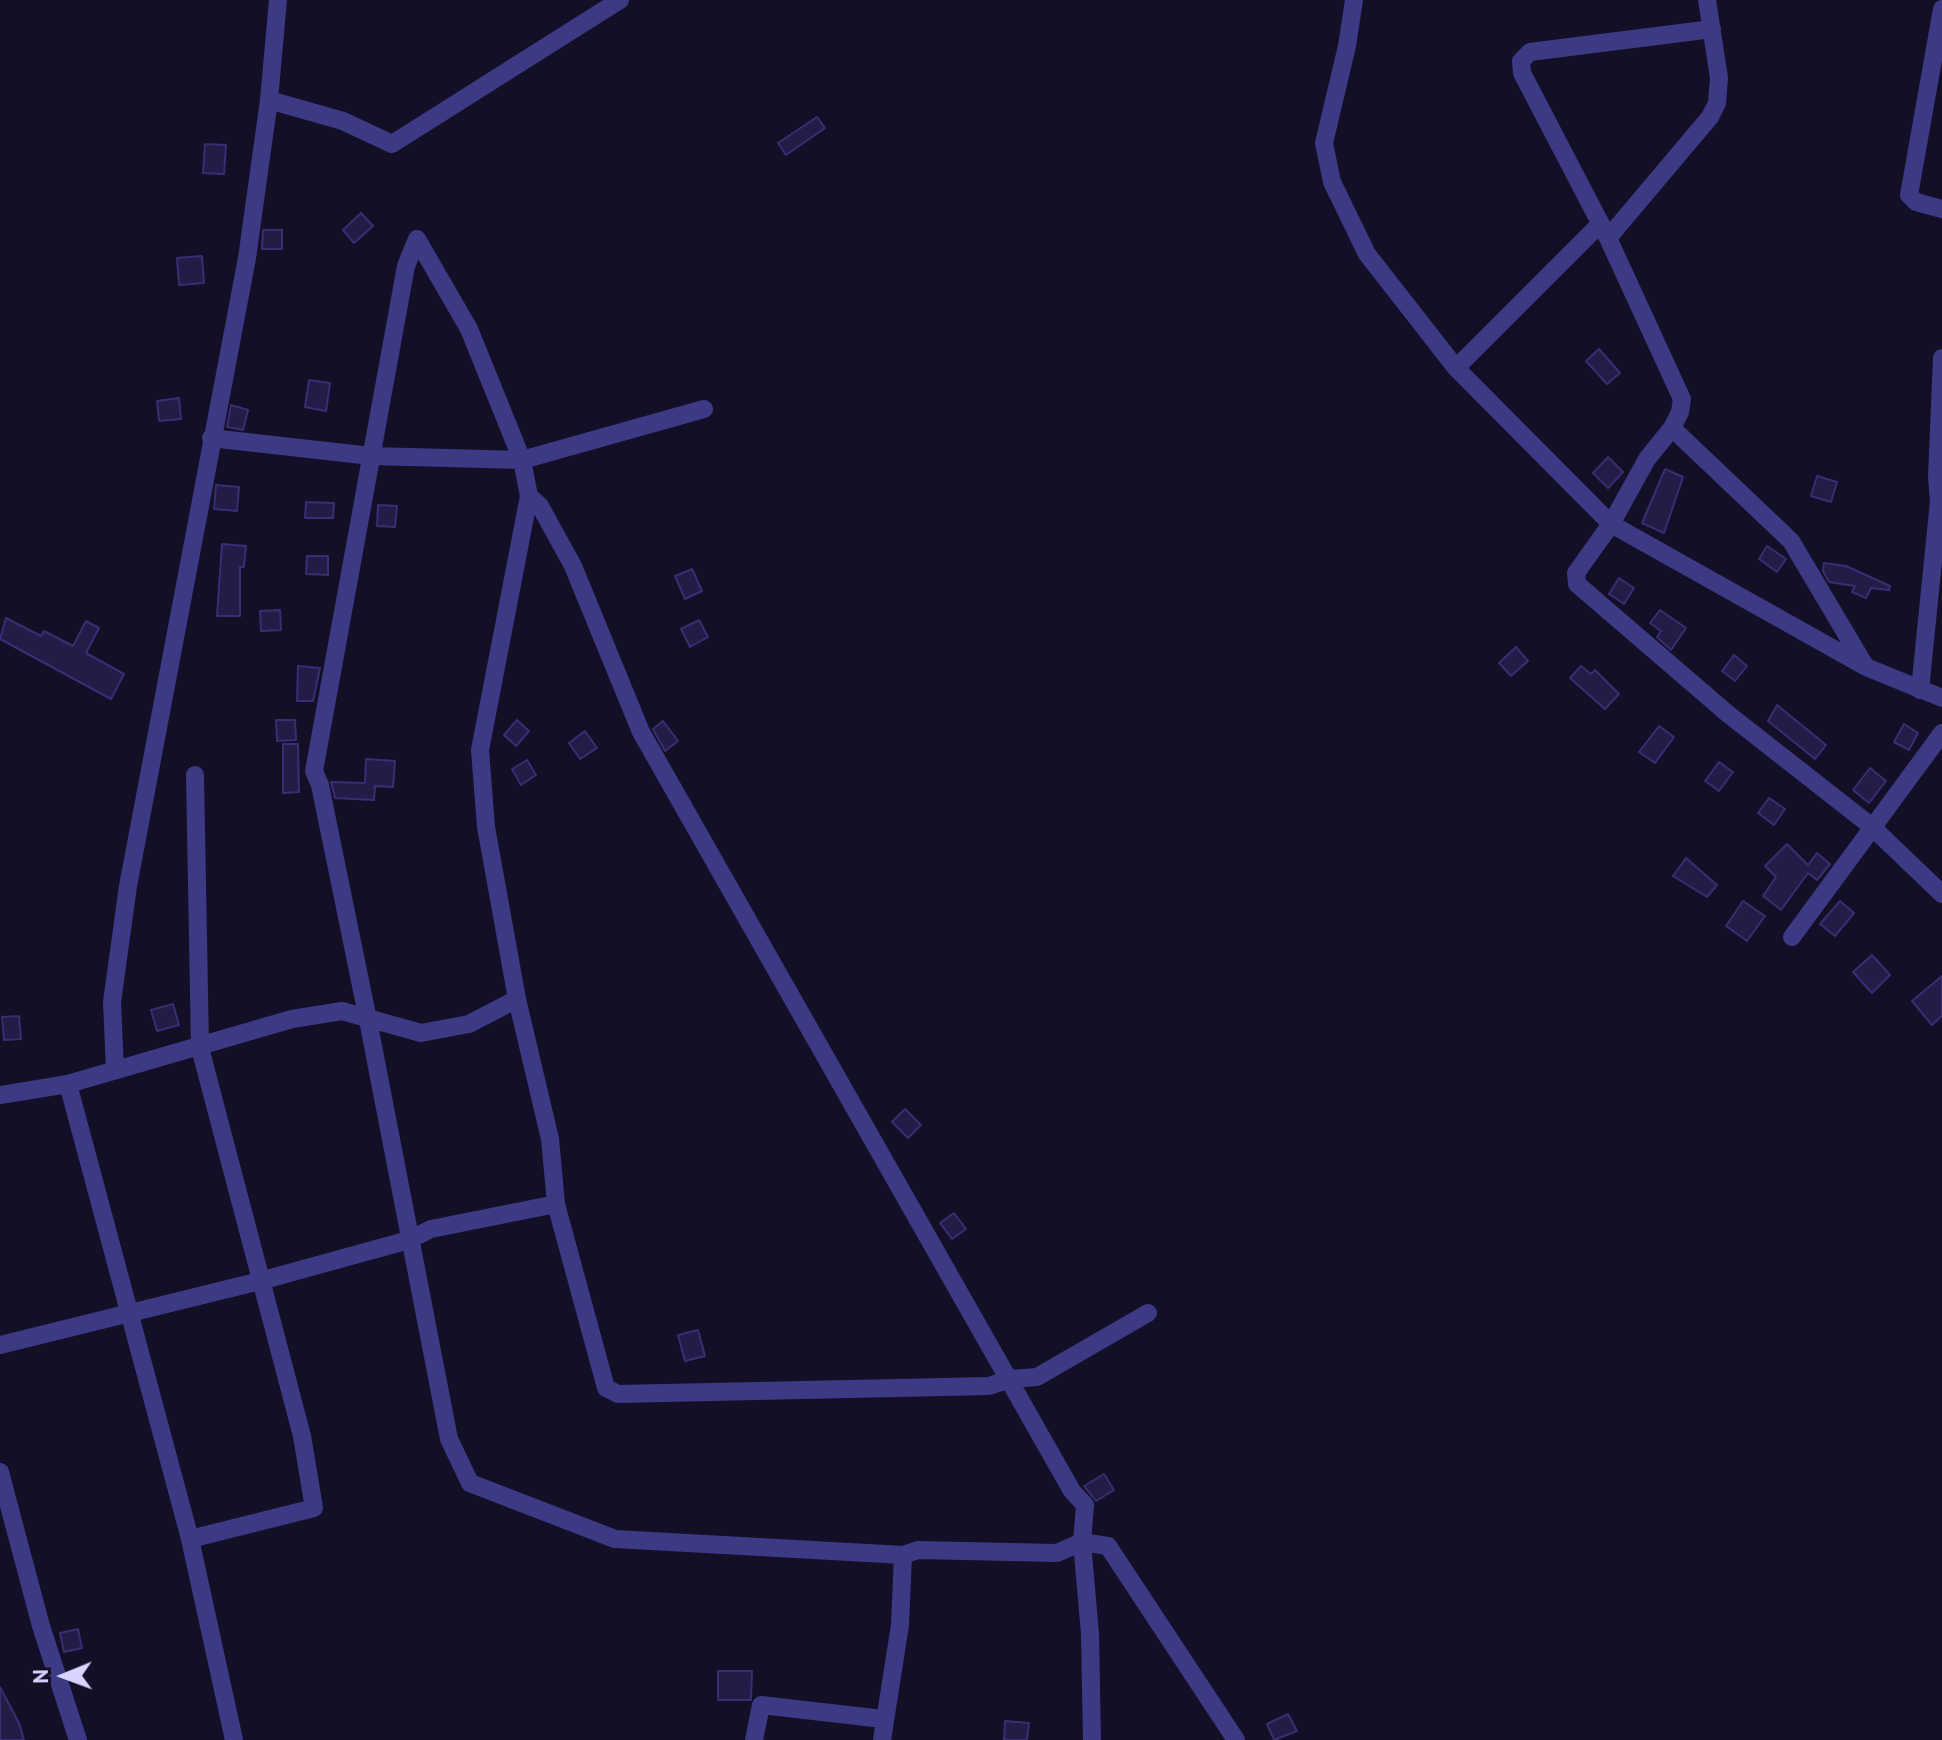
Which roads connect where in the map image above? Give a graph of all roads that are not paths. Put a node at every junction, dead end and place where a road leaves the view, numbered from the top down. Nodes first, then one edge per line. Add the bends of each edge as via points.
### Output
1 (278, 0) edge
2 (620, 0) edge
3 (1354, 0) edge
4 (1707, 0) edge
5 (1942, 9) edge
6 (1712, 29) junction
7 (269, 100) junction
8 (1942, 209) edge
9 (1603, 232) junction
10 (1942, 358) edge
11 (1456, 368) junction
12 (704, 409) dead end
13 (1672, 428) junction
14 (211, 438) junction
15 (371, 456) junction
16 (522, 460) junction
17 (529, 496) junction
18 (1940, 501) edge
19 (1611, 524) junction
20 (1866, 667) junction
21 (1920, 690) junction
22 (1942, 698) edge
23 (1942, 733) edge
24 (195, 775) dead end
25 (1871, 826) junction
26 (1942, 894) edge
27 (1792, 937) dead end
28 (517, 999) junction
29 (367, 1015) junction
30 (200, 1048) junction
31 (115, 1069) junction
32 (68, 1084) junction
33 (0, 1095) edge
34 (556, 1204) junction
35 (409, 1240) junction
36 (260, 1281) junction
37 (127, 1312) junction
38 (1148, 1313) dead end
39 (0, 1345) edge
40 (1010, 1379) junction
41 (0, 1472) edge
42 (190, 1539) junction
43 (1082, 1542) junction
44 (903, 1555) junction
45 (883, 1719) junction
46 (78, 1740) edge
47 (234, 1740) edge
48 (754, 1740) edge
49 (882, 1740) edge
50 (1092, 1740) edge
51 (1236, 1740) edge

1 - 7 street
2 - 7 street via 392,144 343,121
3 - 11 street via 1324,143 1332,182 1367,254
4 - 6 street
5 - 8 street via 1909,195
6 - 9 street via 1719,78 1710,117
6 - 9 street via 1530,52 1521,61 1522,73
7 - 14 street via 247,258
9 - 11 street
9 - 13 street via 1678,387 1680,412
10 - 18 street
11 - 19 street
12 - 16 street
13 - 19 street via 1647,459
13 - 20 street via 1791,541
14 - 15 street
14 - 31 street via 128,886 112,1002
15 - 16 street
15 - 16 street via 406,266 417,239 469,329
15 - 29 street via 314,771
16 - 17 street
17 - 28 street via 480,750 486,827
17 - 40 street via 573,566 641,732
18 - 21 street
19 - 20 street
19 - 25 street via 1576,573 1577,584 1728,714
20 - 21 street
21 - 22 street
23 - 25 street
24 - 30 street
25 - 26 street
25 - 27 street
28 - 29 street via 469,1024 421,1033
28 - 34 street via 550,1139
29 - 30 street via 342,1011 292,1019
29 - 35 street
30 - 31 street
30 - 36 street
31 - 32 street
32 - 33 street
32 - 37 street
34 - 35 street via 431,1229
34 - 40 street via 606,1388 618,1394 989,1386
35 - 36 street
35 - 44 street via 449,1439 470,1483 615,1539
36 - 37 street
36 - 42 street via 302,1436 314,1508
37 - 39 street
37 - 42 street
38 - 40 street via 1037,1377
40 - 43 street via 1072,1491 1085,1505
41 - 46 street
42 - 47 street
43 - 44 street via 1057,1553 918,1550
43 - 50 street
43 - 51 street via 1108,1546
44 - 45 street via 900,1625
45 - 48 street via 761,1705
45 - 49 street

